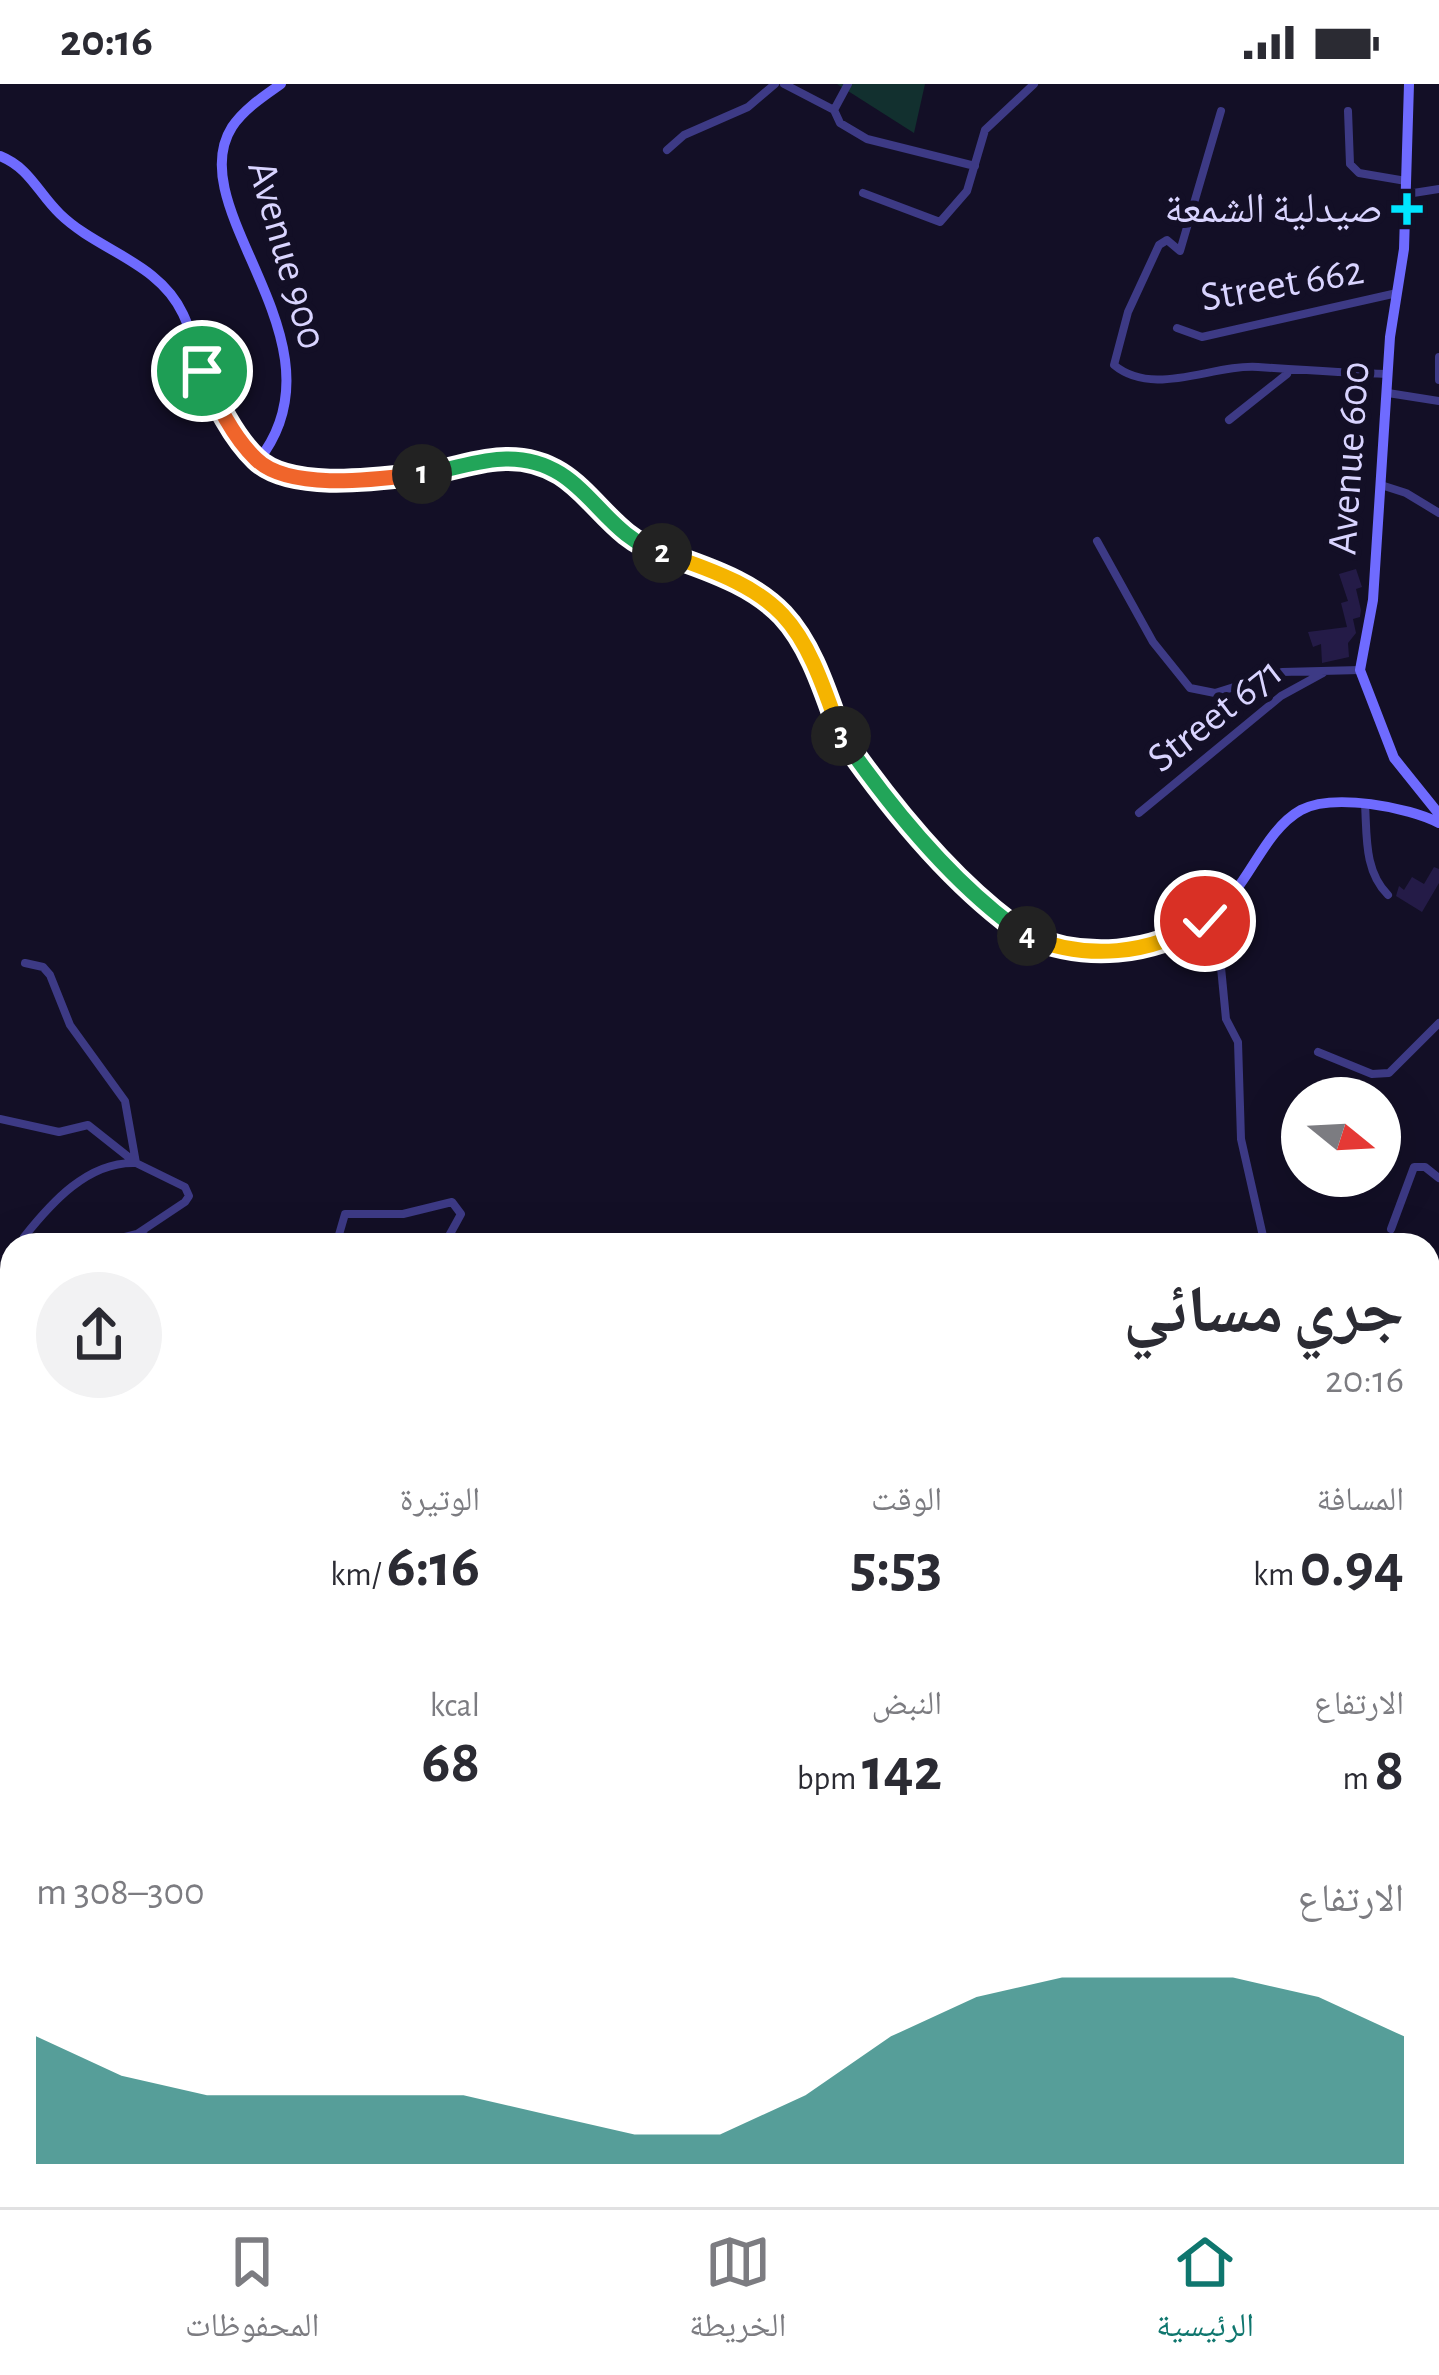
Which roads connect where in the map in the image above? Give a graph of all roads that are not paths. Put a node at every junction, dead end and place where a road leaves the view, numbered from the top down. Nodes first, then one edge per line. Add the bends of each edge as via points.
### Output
1 (281, 84) edge
2 (780, 84) edge
3 (848, 84) edge
4 (1034, 84) edge
5 (1409, 84) edge
6 (834, 110) junction
7 (1221, 110) dead end
8 (1348, 111) dead end
9 (668, 150) dead end
10 (0, 156) edge
11 (976, 166) junction
12 (1407, 187) junction
13 (1439, 189) edge
14 (863, 193) dead end
15 (1397, 293) junction
16 (1177, 328) dead end
17 (1439, 357) edge
18 (1288, 373) junction
19 (1388, 374) junction
20 (1439, 380) edge
21 (1388, 393) junction
22 (1439, 401) edge
23 (1229, 420) dead end
24 (258, 461) junction
25 (1381, 485) junction
26 (1439, 513) edge
27 (1096, 541) dead end
28 (1330, 670) junction
29 (1360, 670) junction
30 (1365, 804) junction
31 (1138, 813) dead end
32 (1439, 814) edge
33 (1439, 823) edge
34 (1388, 895) dead end
35 (1205, 921) junction
36 (25, 963) dead end
37 (1439, 1023) edge
38 (1318, 1052) dead end
39 (0, 1119) edge
40 (136, 1163) junction
41 (1439, 1178) edge
42 (1391, 1229) dead end
43 (27, 1233) edge
44 (137, 1233) edge
45 (339, 1233) edge
46 (451, 1233) edge
47 (1261, 1233) edge

1 - 24 main road, Avenue 900 via 230,130 222,167 286,360 284,416
2 - 6 street
2 - 9 street
3 - 6 street
4 - 11 street via 986,130
5 - 12 main road, Avenue 600
6 - 11 street via 867,139
7 - 18 street via 1180,251 1167,241 1159,245 1114,364 1151,379 1249,368
8 - 12 street via 1350,164
10 - 24 main road via 26,171 62,216 172,296 218,406
11 - 14 street via 962,199 938,223
12 - 13 street
12 - 15 main road, Avenue 600
15 - 16 street, Street 662 via 1202,337
15 - 19 main road, Avenue 600
17 - 20 street
18 - 19 street
18 - 23 street
19 - 21 main road, Avenue 600
21 - 22 street
21 - 25 main road, Avenue 600
24 - 35 main road via 308,479 390,478 502,459 547,466 579,485 632,540 769,598 815,662 840,736 1004,920 1050,945 1097,952 1157,944
25 - 26 street
25 - 29 main road, Avenue 600
27 - 28 street via 1153,642 1190,688 1215,693 1282,672
28 - 29 street
28 - 31 street, Street 671 via 1281,696
29 - 32 main road via 1394,758
30 - 33 main road
30 - 34 street via 1368,858
30 - 35 main road via 1298,812
35 - 47 street via 1238,1042 1241,1138
36 - 40 street via 50,975 70,1025 125,1101
37 - 38 street via 1389,1073
39 - 40 street via 58,1132 88,1125
40 - 43 street via 112,1165 76,1184
40 - 44 street via 189,1196
41 - 42 street via 1414,1167
45 - 46 street via 345,1214 403,1214 452,1202 461,1214

